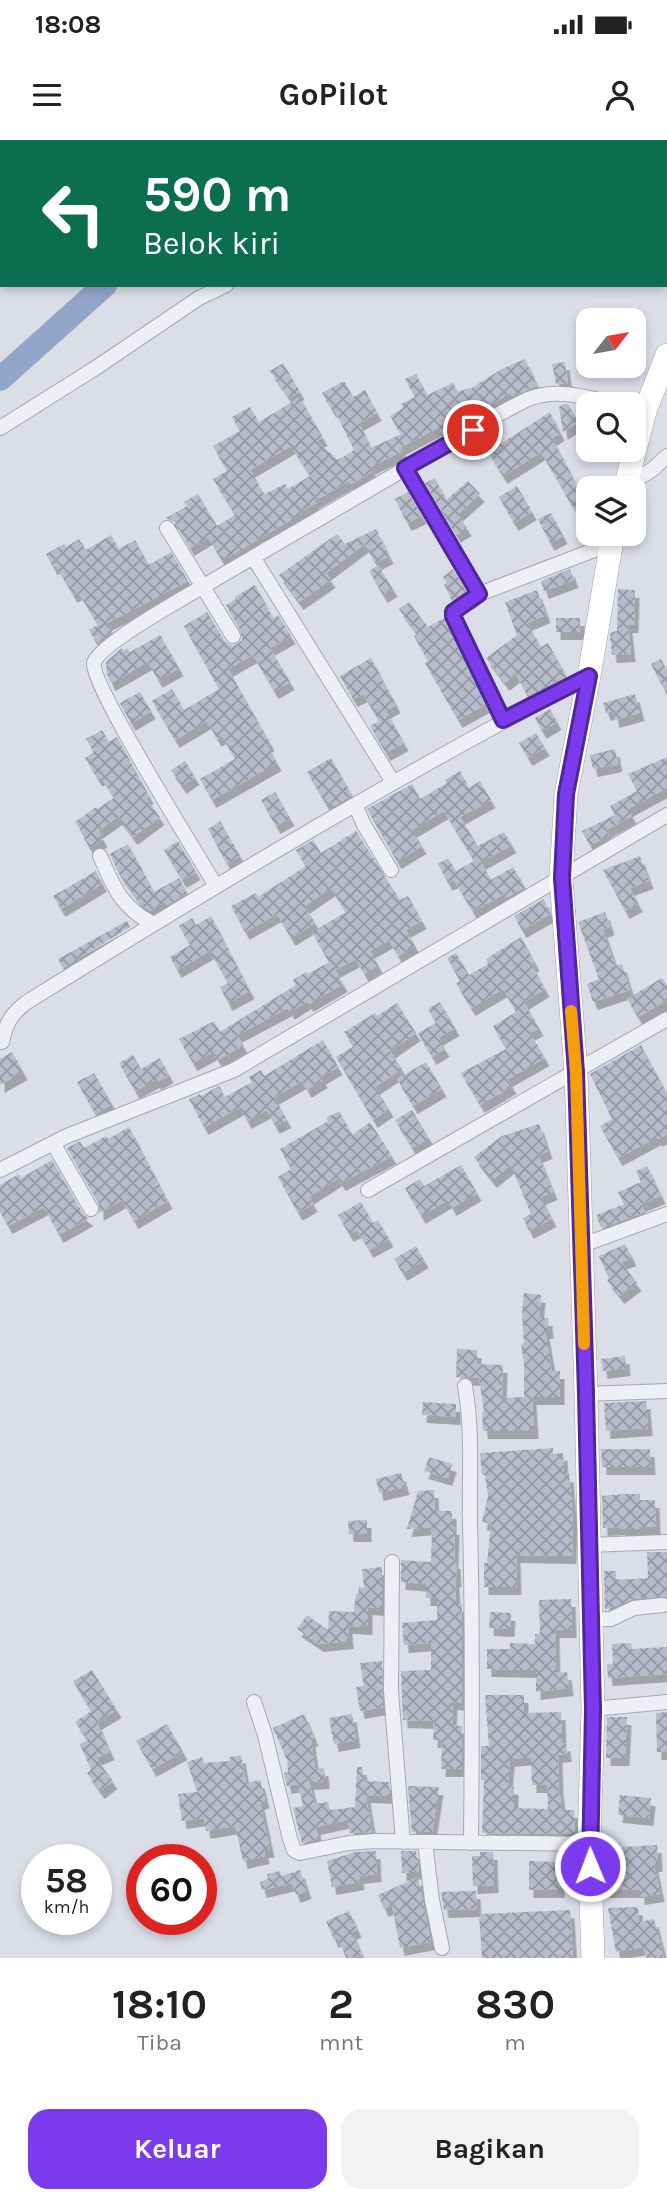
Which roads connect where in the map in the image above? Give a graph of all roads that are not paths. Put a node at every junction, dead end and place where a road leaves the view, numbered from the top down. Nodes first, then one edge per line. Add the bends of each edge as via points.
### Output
1 (222, 287) edge
2 (667, 355) edge
3 (576, 395) edge
4 (646, 396) edge
5 (0, 428) edge
6 (667, 456) edge
7 (405, 468) junction
8 (642, 476) edge
9 (167, 528) dead end
10 (594, 546) edge
11 (610, 546) edge
12 (253, 557) junction
13 (203, 586) junction
14 (479, 594) junction
15 (233, 636) dead end
16 (589, 676) junction
17 (503, 720) junction
18 (393, 782) junction
19 (355, 805) junction
20 (667, 815) edge
21 (100, 856) dead end
22 (391, 870) dead end
23 (562, 878) junction
24 (216, 886) junction
25 (153, 924) junction
26 (667, 1019) edge
27 (2, 1042) dead end
28 (576, 1072) junction
29 (53, 1143) junction
30 (0, 1170) edge
31 (368, 1190) dead end
32 (91, 1209) dead end
33 (667, 1214) edge
34 (580, 1246) junction
35 (465, 1386) dead end
36 (667, 1391) edge
37 (586, 1394) junction
38 (667, 1542) edge
39 (588, 1545) junction
40 (392, 1562) dead end
41 (663, 1605) dead end
42 (590, 1620) junction
43 (254, 1702) dead end
44 (667, 1702) edge
45 (593, 1709) junction
46 (403, 1842) junction
47 (425, 1842) junction
48 (471, 1843) junction
49 (589, 1844) junction
50 (442, 1948) dead end
51 (593, 1958) edge

1 - 5 street
2 - 4 main road
3 - 7 street via 538,395
6 - 8 street
7 - 12 street
7 - 14 street
9 - 13 street
10 - 14 street
11 - 16 main road
12 - 13 street
12 - 18 street
13 - 15 street
13 - 24 street via 110,646 94,662 94,670
14 - 17 street via 453,616
16 - 17 street
16 - 23 main road via 566,794
17 - 18 street
18 - 19 street
19 - 22 street
19 - 24 street
20 - 23 street
21 - 25 street via 123,902
23 - 28 main road
23 - 29 street via 234,1070
24 - 25 street
25 - 27 street via 16,1010
26 - 28 street
28 - 31 street
28 - 34 main road
29 - 30 street
29 - 32 street
33 - 34 street
34 - 37 main road
35 - 48 street via 471,1427
36 - 37 street
37 - 39 main road
38 - 39 street
39 - 42 main road
40 - 46 street via 391,1691
41 - 42 street
42 - 45 main road
43 - 46 street via 294,1850 309,1853 349,1843
44 - 45 street
45 - 49 main road
46 - 47 street
47 - 48 street
47 - 50 street
48 - 49 street
49 - 51 main road

